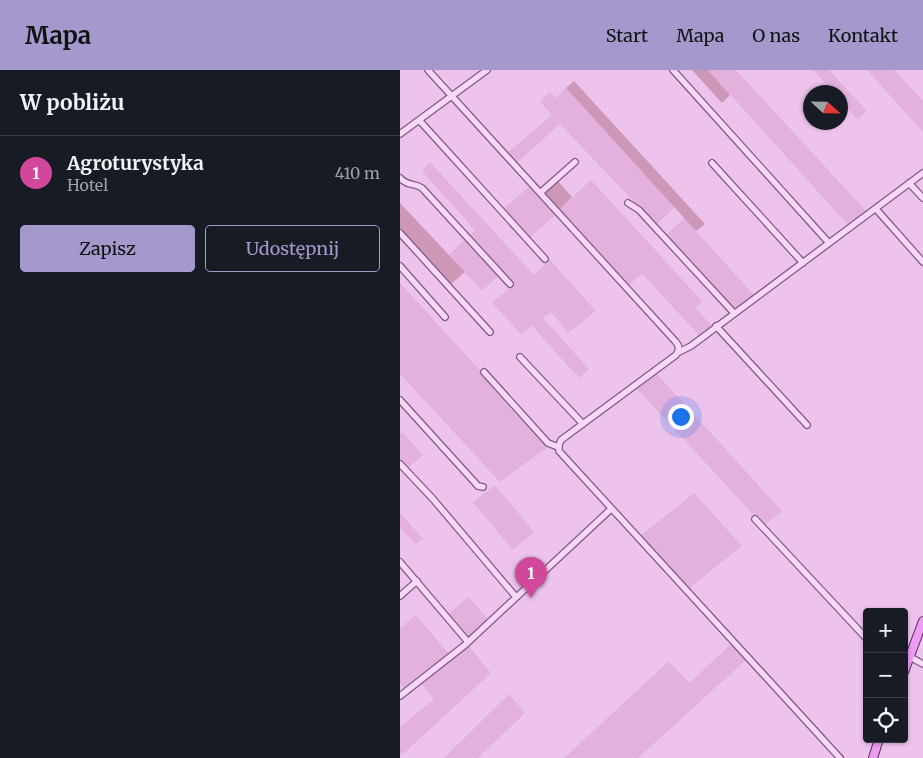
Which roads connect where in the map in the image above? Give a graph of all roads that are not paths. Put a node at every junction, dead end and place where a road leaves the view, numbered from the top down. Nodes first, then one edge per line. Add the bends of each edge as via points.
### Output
1 (428, 70) edge
2 (487, 70) edge
3 (673, 70) edge
4 (452, 96) junction
5 (419, 120) junction
6 (400, 134) edge
7 (575, 162) dead end
8 (712, 163) dead end
9 (923, 173) edge
10 (400, 178) edge
11 (909, 184) junction
12 (540, 193) junction
13 (923, 198) edge
14 (628, 203) dead end
15 (876, 209) junction
16 (400, 233) edge
17 (829, 243) junction
18 (545, 259) dead end
19 (923, 262) edge
20 (802, 263) junction
21 (400, 266) edge
22 (510, 284) dead end
23 (734, 313) junction
24 (446, 317) dead end
25 (716, 326) junction
26 (490, 332) dead end
27 (677, 353) junction
28 (520, 357) dead end
29 (484, 372) dead end
30 (400, 400) edge
31 (582, 424) junction
32 (807, 426) dead end
33 (558, 447) junction
34 (400, 464) edge
35 (483, 488) dead end
36 (611, 508) junction
37 (755, 519) dead end
38 (400, 562) edge
39 (417, 581) junction
40 (400, 596) edge
41 (516, 597) junction
42 (923, 621) edge
43 (863, 634) edge
44 (468, 642) junction
45 (910, 657) junction
46 (908, 662) edge
47 (923, 664) edge
48 (400, 696) edge
49 (879, 743) edge
50 (840, 758) edge
51 (873, 758) edge

1 - 4 street
2 - 4 street
3 - 17 street
4 - 5 street
4 - 12 street
5 - 6 street
5 - 18 street
7 - 12 street
8 - 20 street
9 - 11 street
10 - 22 street via 406,184 422,188
11 - 13 street
11 - 15 street
12 - 27 street via 675,341
14 - 23 street via 639,210
15 - 17 street
15 - 19 street
16 - 26 street
17 - 20 street
20 - 23 street
21 - 24 street
23 - 25 street
25 - 27 street
25 - 32 street
27 - 31 street
28 - 31 street
29 - 33 street via 548,443
30 - 35 street
31 - 33 street via 561,440
33 - 36 street
34 - 41 street
36 - 41 street
36 - 50 street
37 - 43 street
38 - 39 street
39 - 40 street
39 - 44 street
41 - 44 street
42 - 45 main road
44 - 48 street
45 - 46 main road
45 - 47 street
49 - 51 main road

